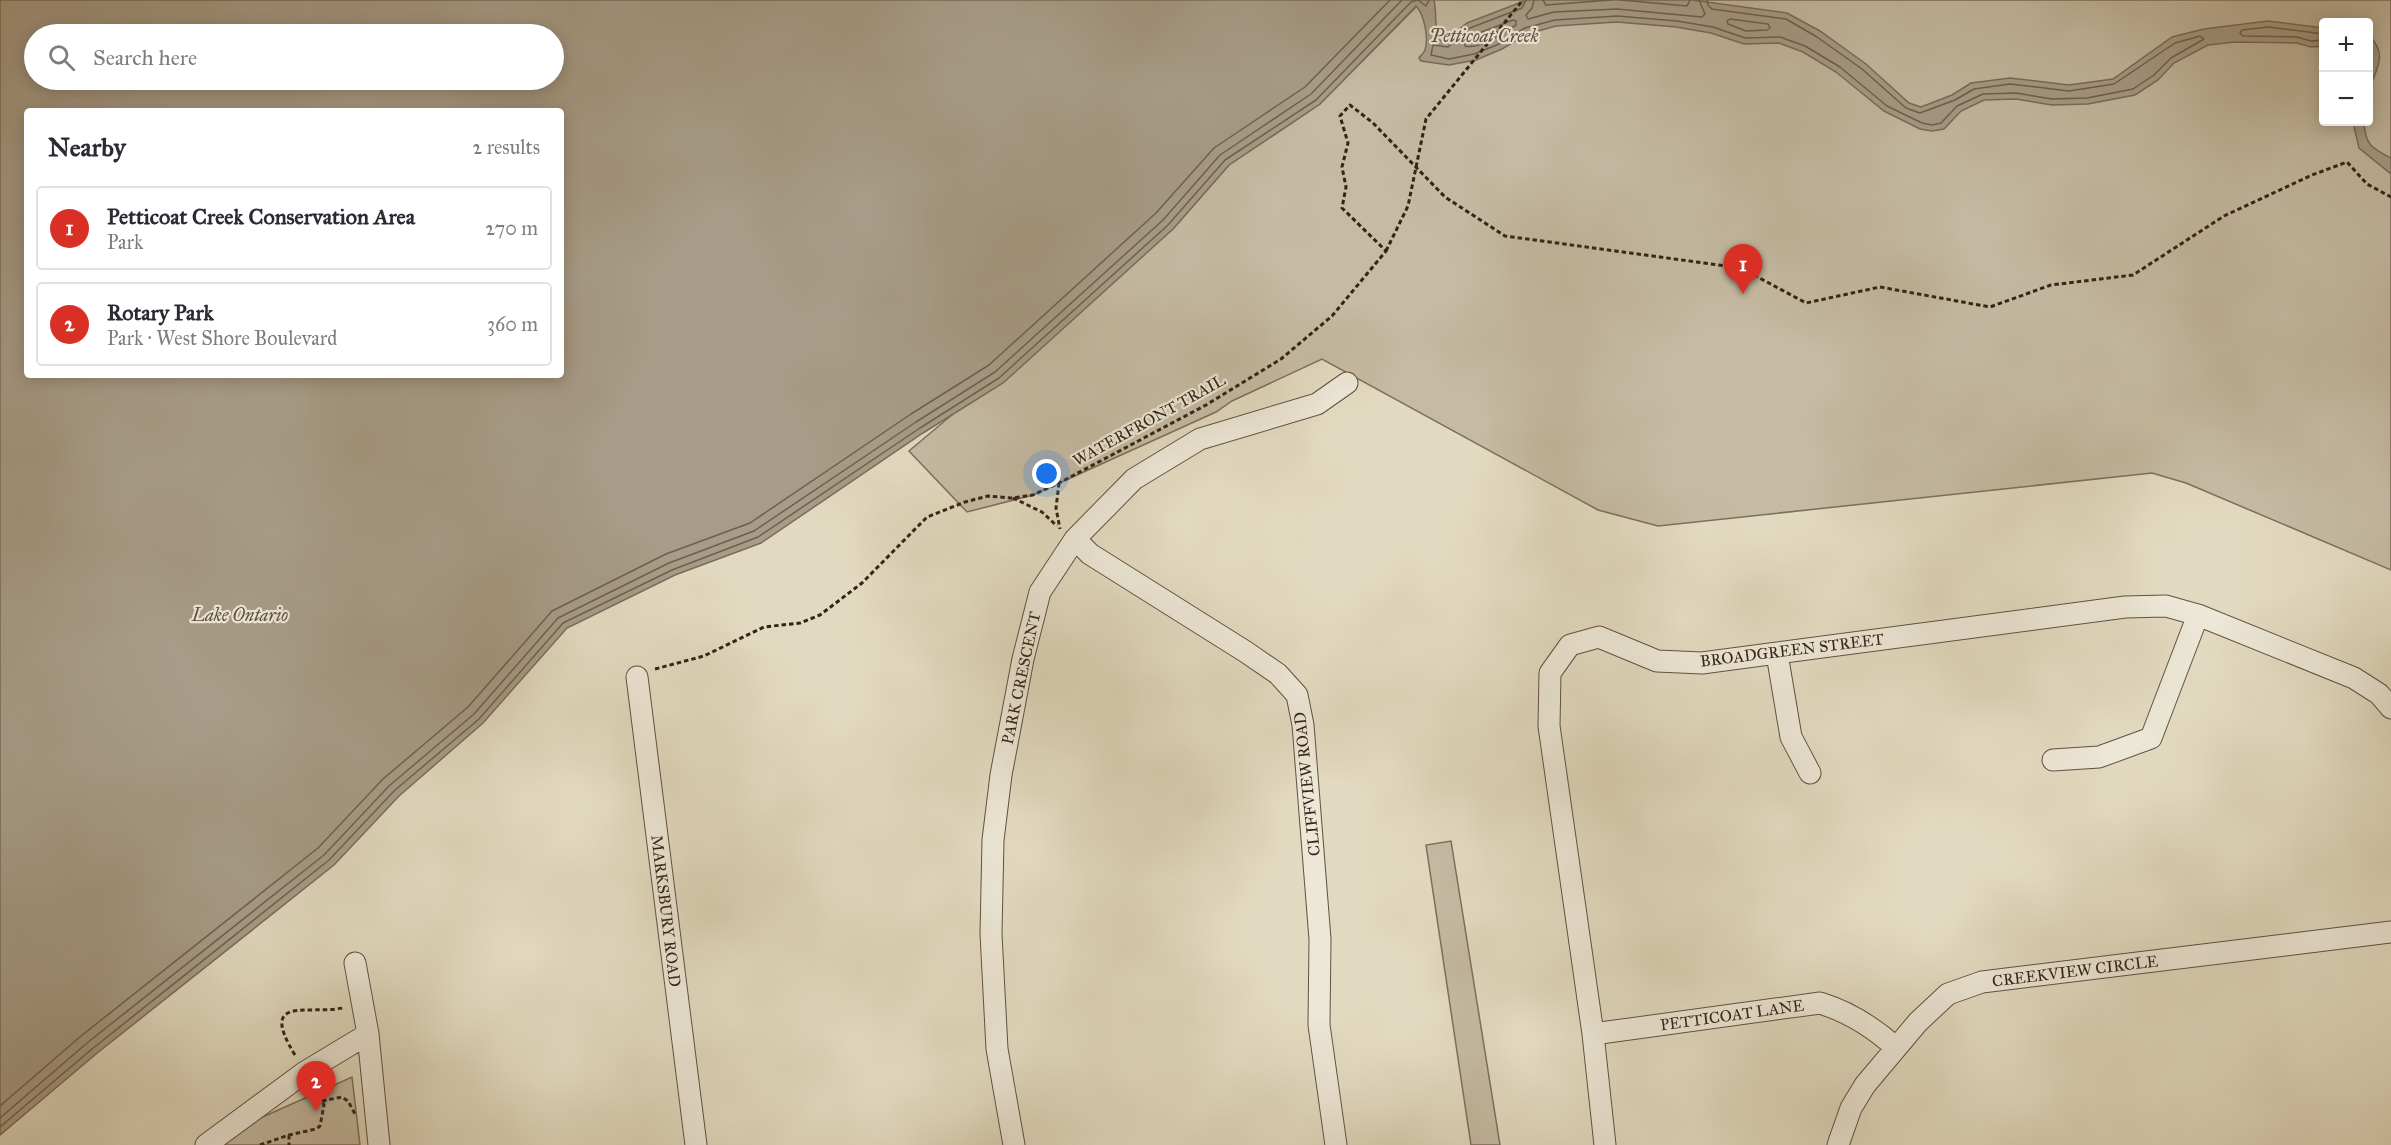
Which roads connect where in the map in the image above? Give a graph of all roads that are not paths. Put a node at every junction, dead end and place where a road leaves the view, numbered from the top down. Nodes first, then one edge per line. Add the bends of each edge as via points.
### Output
1 (1347, 383) dead end
2 (1067, 533) junction
3 (2198, 615) junction
4 (1777, 654) junction
5 (636, 677) road end
6 (2391, 708) edge
7 (2053, 760) dead end
8 (1810, 772) dead end
9 (2391, 932) edge
10 (355, 963) dead end
11 (368, 1034) junction
12 (1593, 1034) junction
13 (1895, 1047) junction
14 (206, 1145) edge
15 (379, 1145) edge
16 (696, 1145) edge
17 (1014, 1145) edge
18 (1336, 1145) edge
19 (1605, 1145) edge
20 (1838, 1145) edge

1 - 2 street, PARK CRESCENT via 1317,404 1200,439 1134,479
2 - 17 street, PARK CRESCENT via 1040,592 1023,659 993,840 991,934 997,1050
2 - 18 street, CLIFFVIEW ROAD via 1090,554 1278,674 1297,695 1303,725 1320,939 1319,1025
3 - 4 street, BROADGREEN STREET via 2166,606 2125,607
3 - 6 street, BROADGREEN STREET via 2354,678 2379,694
3 - 7 street via 2151,738 2098,757
4 - 8 street via 1791,736
4 - 12 street, BROADGREEN STREET via 1702,663 1658,661 1599,637 1570,645 1550,673 1549,726
5 - 16 street, MARKSBURY ROAD
9 - 13 street, CREEKVIEW CIRCLE via 1982,982 1948,994
10 - 11 street
11 - 14 street via 305,1072
11 - 15 street
12 - 13 street, PETTICOAT LANE via 1820,1003 1841,1009
12 - 19 street, BROADGREEN STREET
13 - 20 street, CREEKVIEW CIRCLE via 1851,1108

